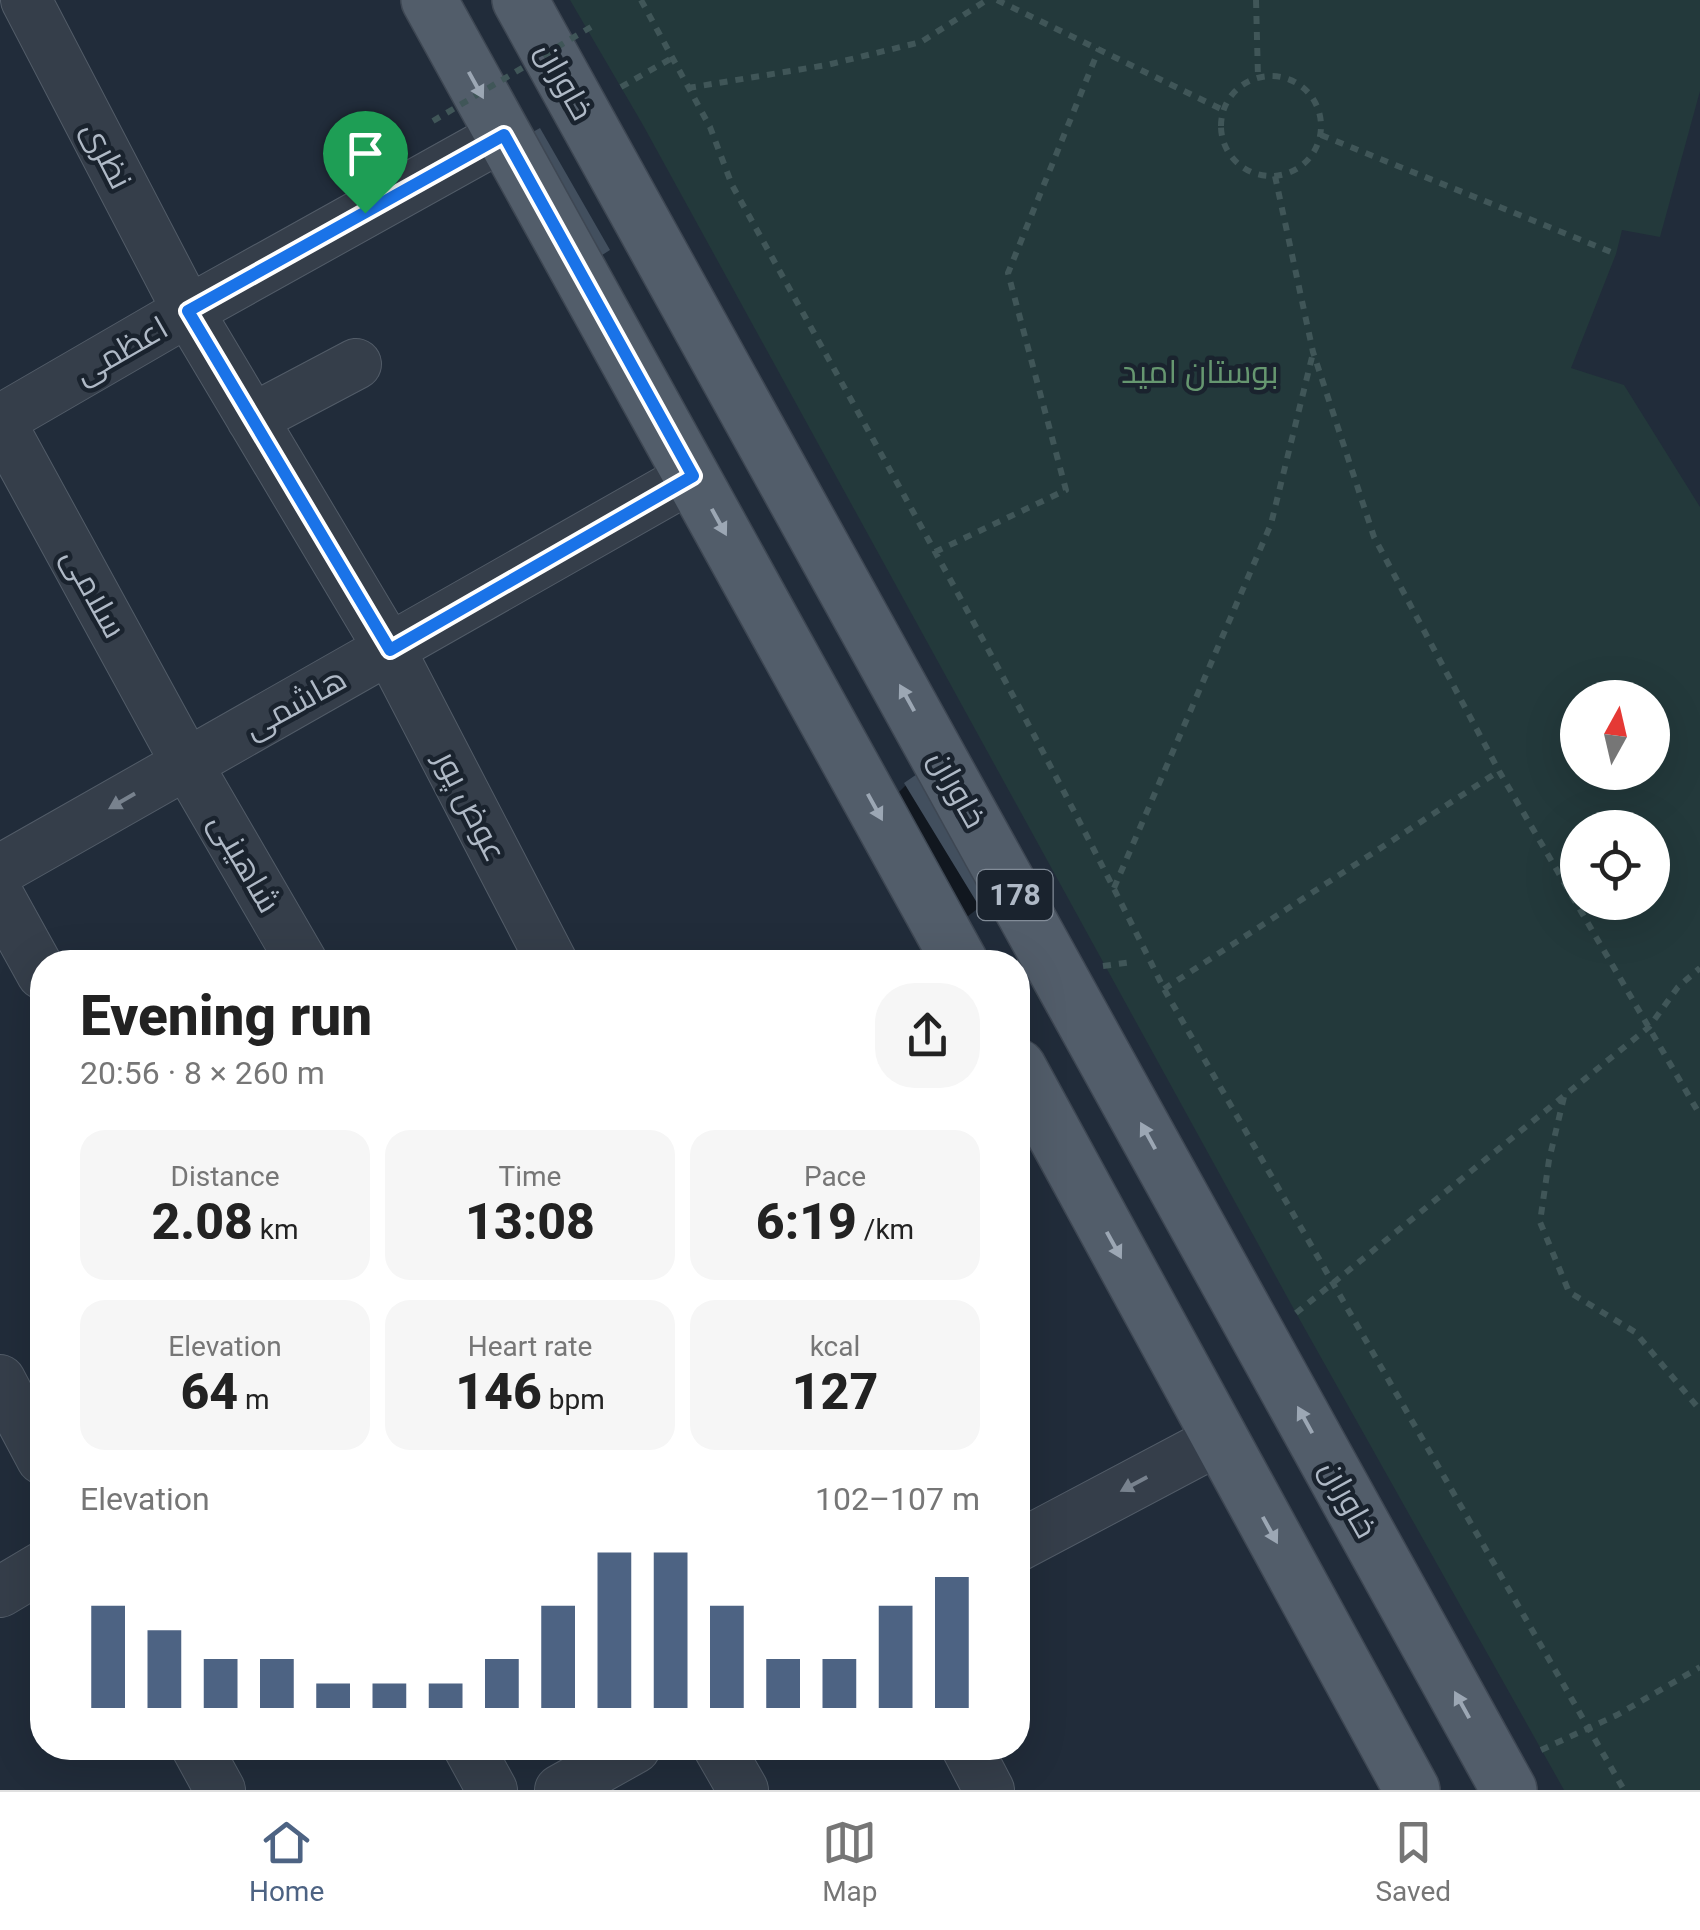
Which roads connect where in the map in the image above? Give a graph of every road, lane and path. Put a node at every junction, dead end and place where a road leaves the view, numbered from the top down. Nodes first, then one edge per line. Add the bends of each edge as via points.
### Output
1 (26, 0) edge
2 (429, 0) edge
3 (520, 0) edge
4 (640, 0) edge
5 (987, 0) edge
6 (998, 0) edge
7 (1256, 0) edge
8 (591, 27) dead end
9 (1099, 49) junction
10 (672, 58) junction
11 (1258, 77) junction
12 (624, 86) dead end
13 (688, 88) junction
14 (1223, 110) junction
15 (433, 122) dead end
16 (504, 135) junction
17 (1321, 135) junction
18 (1274, 176) junction
19 (1616, 254) dead end
20 (188, 311) junction
21 (1314, 352) junction
22 (356, 364) dead end
23 (252, 419) junction
24 (0, 421) edge
25 (693, 476) junction
26 (934, 552) junction
27 (390, 650) junction
28 (187, 764) junction
29 (1499, 772) junction
30 (0, 870) edge
31 (1114, 888) junction
32 (0, 898) edge
33 (295, 950) edge
34 (546, 950) edge
35 (953, 950) edge
36 (30, 952) edge
37 (1700, 968) edge
38 (1164, 988) junction
39 (1648, 1027) junction
40 (1030, 1089) edge
41 (1564, 1097) junction
42 (1700, 1115) edge
43 (1334, 1282) junction
44 (1296, 1313) dead end
45 (0, 1380) edge
46 (1700, 1410) edge
47 (30, 1436) edge
48 (1220, 1439) junction
49 (1030, 1540) edge
50 (30, 1575) edge
51 (0, 1592) edge
52 (1700, 1667) edge
53 (1588, 1728) junction
54 (204, 1760) edge
55 (476, 1760) edge
56 (614, 1760) edge
57 (726, 1760) edge
58 (973, 1760) edge
59 (1525, 1770) edge
60 (220, 1790) edge
61 (492, 1790) edge
62 (560, 1790) edge
63 (743, 1790) edge
64 (989, 1790) edge
65 (1412, 1790) edge
66 (1624, 1790) edge

1 - 20 street, نظری
2 -> 16 main road, 178
59 -> 3 main road, خاوران / 178
4 - 10 path
5 - 13 path via 921,42
6 - 9 path
7 - 11 path
8 - 15 path, bridge
9 - 14 path
9 - 26 path via 1008,273 1066,490
10 - 12 path
10 - 13 path
11 - 14 path via 1231,95
11 - 17 path via 1291,79 1306,89 1322,118
13 - 26 path via 732,185
14 - 18 path via 1220,126 1231,156 1243,168
16 - 20 street, اعظمی
16 - 25 main road, 178
17 - 18 path via 1305,164
17 - 19 path
18 - 21 path
20 - 23 street, نظری
20 - 24 street, اعظمی
21 - 29 path via 1374,537
21 - 31 path via 1270,524
22 - 23 street
23 - 27 street, عوض پور
24 - 28 street, سلامی
25 - 27 street, هاشمی
25 -> 35 main road, 178
26 - 31 path
27 - 28 street, هاشمی
27 - 34 street, عوض پور
28 -> 30 street, هاشمی
28 - 33 street, شاهینی
29 - 38 path
29 - 39 path
31 - 38 path
32 - 36 street
37 - 39 path
38 - 43 path
39 - 41 path
39 - 42 path
40 -> 48 main road
41 - 43 path
41 - 46 path via 1540,1222 1569,1292 1635,1332
43 - 44 path
43 - 53 path
45 - 47 street
48 -> 49 street
48 -> 65 main road
50 - 51 street
52 - 53 path
53 - 59 path
53 - 66 path
54 - 60 street
55 - 61 street
56 - 62 street
57 - 63 street
58 - 64 street

